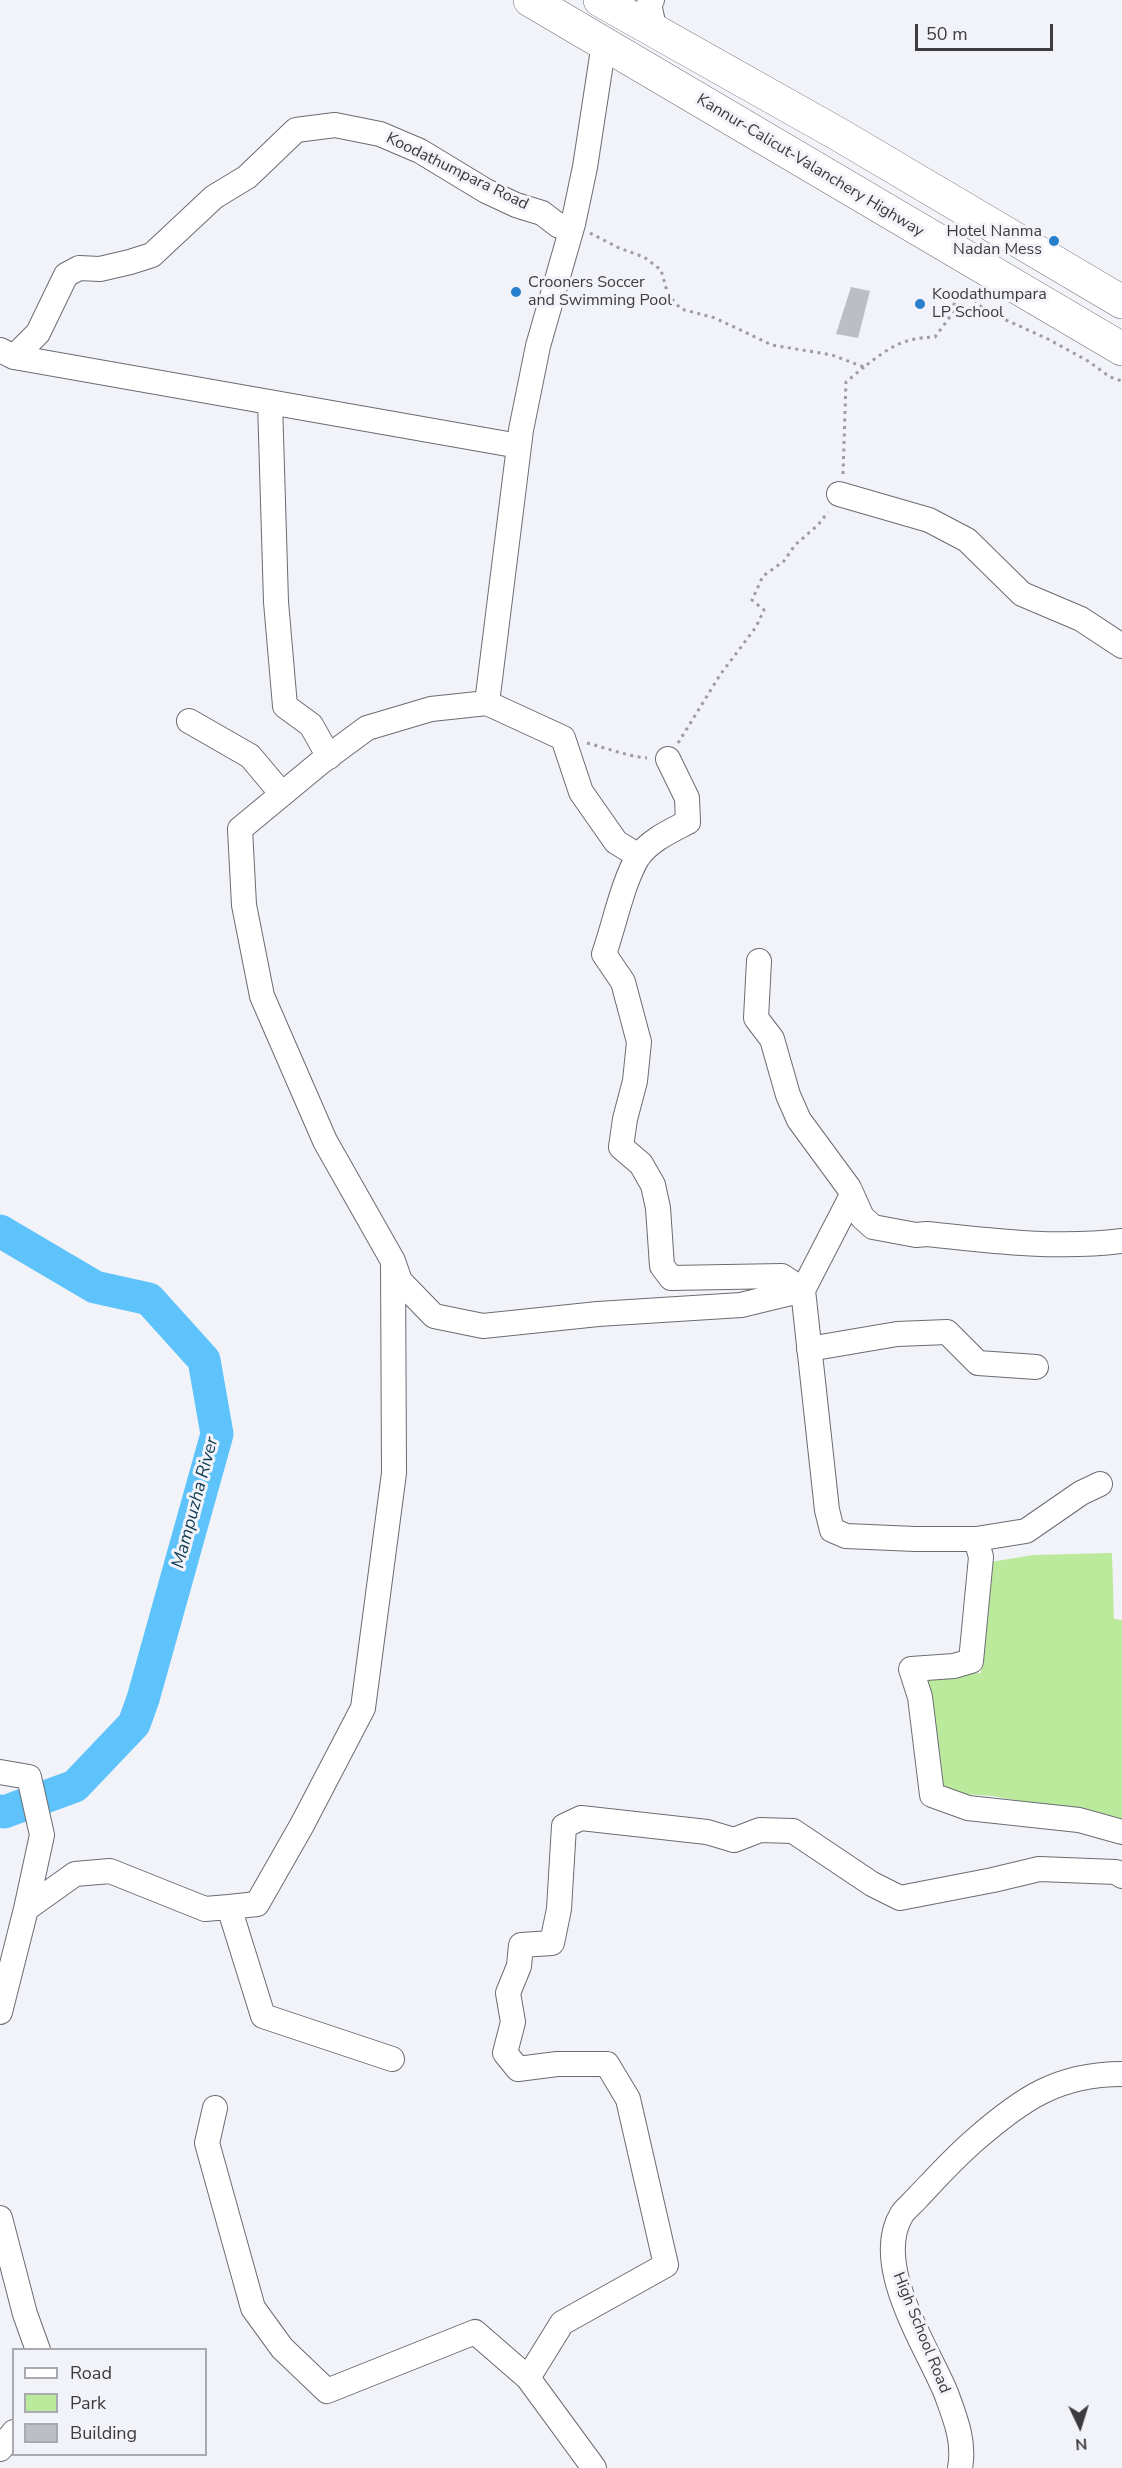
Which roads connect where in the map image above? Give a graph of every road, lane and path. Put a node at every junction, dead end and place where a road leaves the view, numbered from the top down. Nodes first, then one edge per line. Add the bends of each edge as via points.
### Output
1 (530, 0) edge
2 (600, 0) edge
3 (653, 16) edge
4 (604, 43) junction
5 (573, 224) junction
6 (1122, 302) edge
7 (1122, 349) edge
8 (7, 353) edge
9 (864, 367) junction
10 (1122, 381) edge
11 (270, 402) junction
12 (519, 446) junction
13 (839, 494) junction
14 (1122, 646) edge
15 (487, 704) junction
16 (189, 721) dead end
17 (563, 738) junction
18 (329, 757) junction
19 (668, 759) junction
20 (282, 794) junction
21 (639, 856) junction
22 (759, 962) dead end
23 (852, 1195) junction
24 (1122, 1241) edge
25 (393, 1261) junction
26 (803, 1290) junction
27 (809, 1349) junction
28 (1036, 1367) dead end
29 (1100, 1484) dead end
30 (976, 1539) junction
31 (0, 1772) edge
32 (1122, 1832) edge
33 (1122, 1876) edge
34 (229, 1907) junction
35 (26, 1909) junction
36 (0, 2012) edge
37 (392, 2059) dead end
38 (1122, 2074) edge
39 (215, 2108) dead end
40 (0, 2218) edge
41 (38, 2348) edge
42 (528, 2378) junction
43 (12, 2434) edge
44 (0, 2449) edge
45 (594, 2468) edge
46 (960, 2468) edge

1 - 4 highway, Kannur-Calicut-Valanchery Highway
2 - 3 highway
3 - 6 highway via 838,134
4 - 5 street via 584,178
4 - 7 highway, Kannur-Calicut-Valanchery Highway
5 - 8 street, Koodathumpara Road via 559,226 542,213 486,191 420,151 380,134 335,124 296,130 247,177 214,197 152,255 100,269 79,268 66,275 38,333
5 - 9 path via 644,257 661,270 668,295 681,309 715,318 772,345 832,355
5 - 12 street via 538,346
8 - 11 street
9 - 10 path via 892,345 908,339 936,338 952,314 955,300 963,293 984,310 1040,335
9 - 13 path via 846,382 843,487
11 - 12 street
11 - 18 street via 276,602 285,706 311,725
12 - 15 street
13 - 14 street via 929,520 967,540 1022,594 1081,619
13 - 19 path via 818,525 764,576 752,600 764,610 756,627 720,675
15 - 17 street
15 - 18 street via 431,709 367,728
16 - 20 street via 250,756
17 - 19 path via 630,757
17 - 21 street via 581,792 616,842
18 - 20 street
19 - 21 street via 687,798 688,822 657,838
20 - 25 street via 240,829 244,905 262,996 325,1141
21 - 26 street via 604,954 623,982 639,1042 621,1147 641,1164 652,1185 658,1208 662,1266 670,1278 782,1276
22 - 23 street via 756,1018 772,1039 799,1120
23 - 24 street via 862,1217 873,1227 905,1233 1017,1244 1092,1245
23 - 26 street
25 - 26 street via 400,1281 434,1316 483,1326 741,1305
25 - 34 street via 394,1473 363,1708 257,1904
26 - 27 street
27 - 28 street via 897,1334 947,1332 978,1363
27 - 30 street via 832,1530 846,1536
29 - 30 street via 1026,1531
30 - 32 street via 981,1557 971,1661 911,1669 920,1697 932,1795 968,1808 1079,1820
31 - 35 street via 29,1777 42,1835
33 - 42 street via 1116,1872 1039,1869 900,1898 793,1831 760,1830 734,1840 707,1832 580,1818 564,1826 559,1909 552,1943 521,1945 519,1966 508,1993 513,2022 505,2053 518,2068 607,2064 628,2098 666,2265 562,2323
34 - 35 street via 205,1909 110,1871 75,1874
34 - 37 street via 263,2016
35 - 36 street
38 - 46 street, High School Road via 1077,2079 1038,2092 959,2154 903,2214 893,2239 893,2264 907,2308 952,2409 963,2451
39 - 42 street via 207,2143 253,2308 282,2349 327,2391 475,2332
40 - 41 street
42 - 45 street
43 - 44 street

